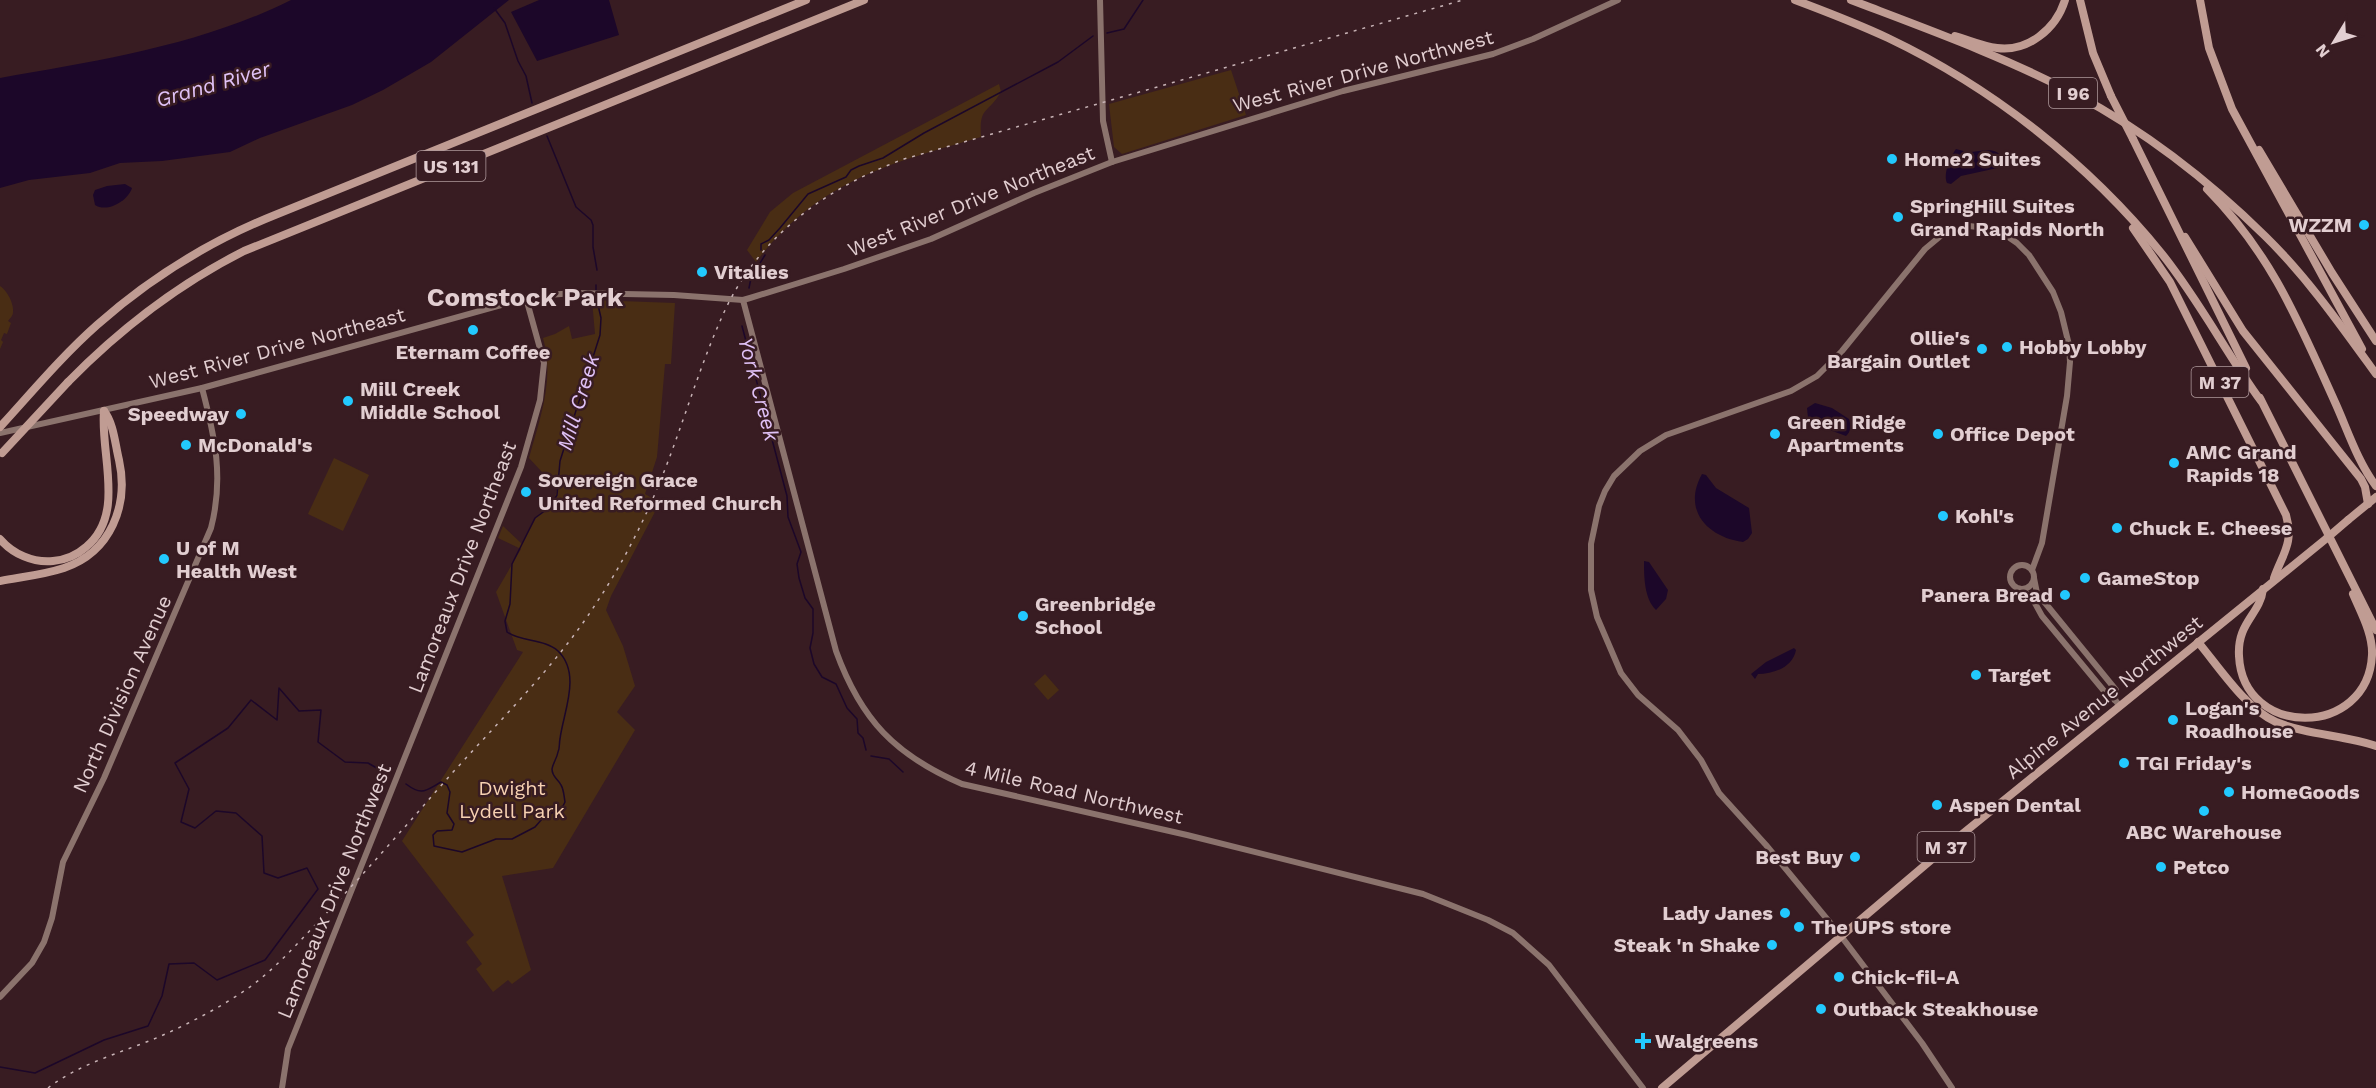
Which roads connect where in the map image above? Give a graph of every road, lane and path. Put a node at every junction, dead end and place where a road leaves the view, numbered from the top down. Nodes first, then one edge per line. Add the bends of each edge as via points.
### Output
1 (806, 0) edge
2 (864, 0) edge
3 (1100, 0) edge
4 (1618, 0) edge
5 (1795, 0) edge
6 (1851, 0) edge
7 (2065, 0) edge
8 (2080, 0) edge
9 (2200, 0) edge
10 (1906, 22) junction
11 (2232, 109) junction
12 (2176, 159) junction
13 (1112, 162) junction
14 (2108, 196) junction
15 (2171, 216) junction
16 (526, 298) junction
17 (743, 300) junction
18 (2376, 340) edge
19 (2376, 374) edge
20 (202, 388) junction
21 (2261, 401) junction
22 (104, 411) junction
23 (0, 427) edge
24 (0, 433) edge
25 (1, 455) edge
26 (2375, 484) edge
27 (2376, 497) edge
28 (2368, 504) junction
29 (0, 539) edge
30 (2038, 552) junction
31 (2022, 564) junction
32 (2032, 570) junction
33 (2346, 570) junction
34 (2034, 578) junction
35 (2273, 580) junction
36 (0, 581) edge
37 (2020, 589) junction
38 (2263, 589) junction
39 (2376, 630) edge
40 (2198, 642) junction
41 (2118, 703) junction
42 (424, 708) joint
43 (2376, 746) edge
44 (1840, 936) junction
45 (0, 997) edge
46 (282, 1088) edge
47 (1643, 1088) edge
48 (1662, 1088) edge
49 (1952, 1088) edge

1 - 23 highway, US 131 via 222,239 169,269 121,304 86,335
2 - 25 highway, US 131, bridge via 244,251 189,281 109,342
3 - 13 main road via 1103,121
4 - 13 main road, West River Drive Northwest via 1492,54 1343,91
5 - 14 highway, I 96 via 1889,39 1966,81 2031,127
6 - 10 highway, I 96
7 - 10 highway via 2060,14 2045,32 2012,47 1982,45
8 - 15 highway, bridge via 2093,53 2111,96
9 - 11 highway via 2209,48
10 - 12 highway, I 96 via 2069,91
11 - 18 highway
11 - 19 highway
12 - 19 highway, I 96 via 2281,253
12 - 26 highway via 2234,218 2274,274
13 - 17 main road, West River Drive Northeast via 931,239
14 - 21 highway, I 96 via 2182,281
14 - 35 highway, M 37 via 2170,282 2286,515 2289,544
15 - 21 highway
15 - 28 highway via 2243,331 2361,480
16 - 17 main road, West River Drive Northeast via 568,293
16 - 20 main road, West River Drive Northeast
16 - 42 main road, Lamoreaux Drive Northeast via 544,363 535,420 499,525
17 - 47 main road, 4 Mile Road Northwest via 836,651 853,691 886,736 917,762 962,784 1423,894 1488,920 1513,933 1549,965
20 - 22 main road, West River Drive Northeast
20 - 45 main road, North Division Avenue via 217,458 217,505 211,528 104,778 63,861 44,942
21 - 33 highway, I 96
22 - 24 main road, West River Drive Northeast
22 - 29 highway via 108,502 104,523 95,538 76,554 47,561 24,556
22 - 36 highway via 111,422 122,481 119,510 111,530 94,550 73,564
26 - 28 highway
27 - 28 highway, Alpine Avenue Northwest / M 37
28 - 35 highway, Alpine Avenue Northwest / M 37, bridge
30 - 31 main road
30 - 32 main road
30 - 44 main road via 2067,396 2070,354 2053,292 2029,255 2001,232 1987,228 1969,226 1943,234 1925,249 1830,366 1803,386 1666,435 1640,451 1614,476 1594,525 1591,591 1597,617 1622,673 1638,695 1678,730 1719,793
31 - 32 main road
31 - 37 main road via 2010,574 2013,585
32 - 34 main road
33 - 38 highway via 2371,643 2370,667 2360,691 2320,717 2296,718 2272,710 2245,681 2239,658 2240,638 2247,620 2262,602
33 - 39 highway, I 96
34 - 37 main road via 2028,587
34 - 41 main road via 2044,603 2116,690
35 - 38 highway, Alpine Avenue Northwest / M 37
37 - 41 main road via 2031,596 2042,616
38 - 40 highway, Alpine Avenue Northwest / M 37
40 - 41 highway, Alpine Avenue Northwest / M 37
40 - 43 highway via 2267,717 2287,726
41 - 44 highway, Alpine Avenue Northwest / M 37
42 - 46 main road, Lamoreaux Drive Northwest via 291,1041
44 - 48 highway, Alpine Avenue Northwest / M 37
44 - 49 main road

